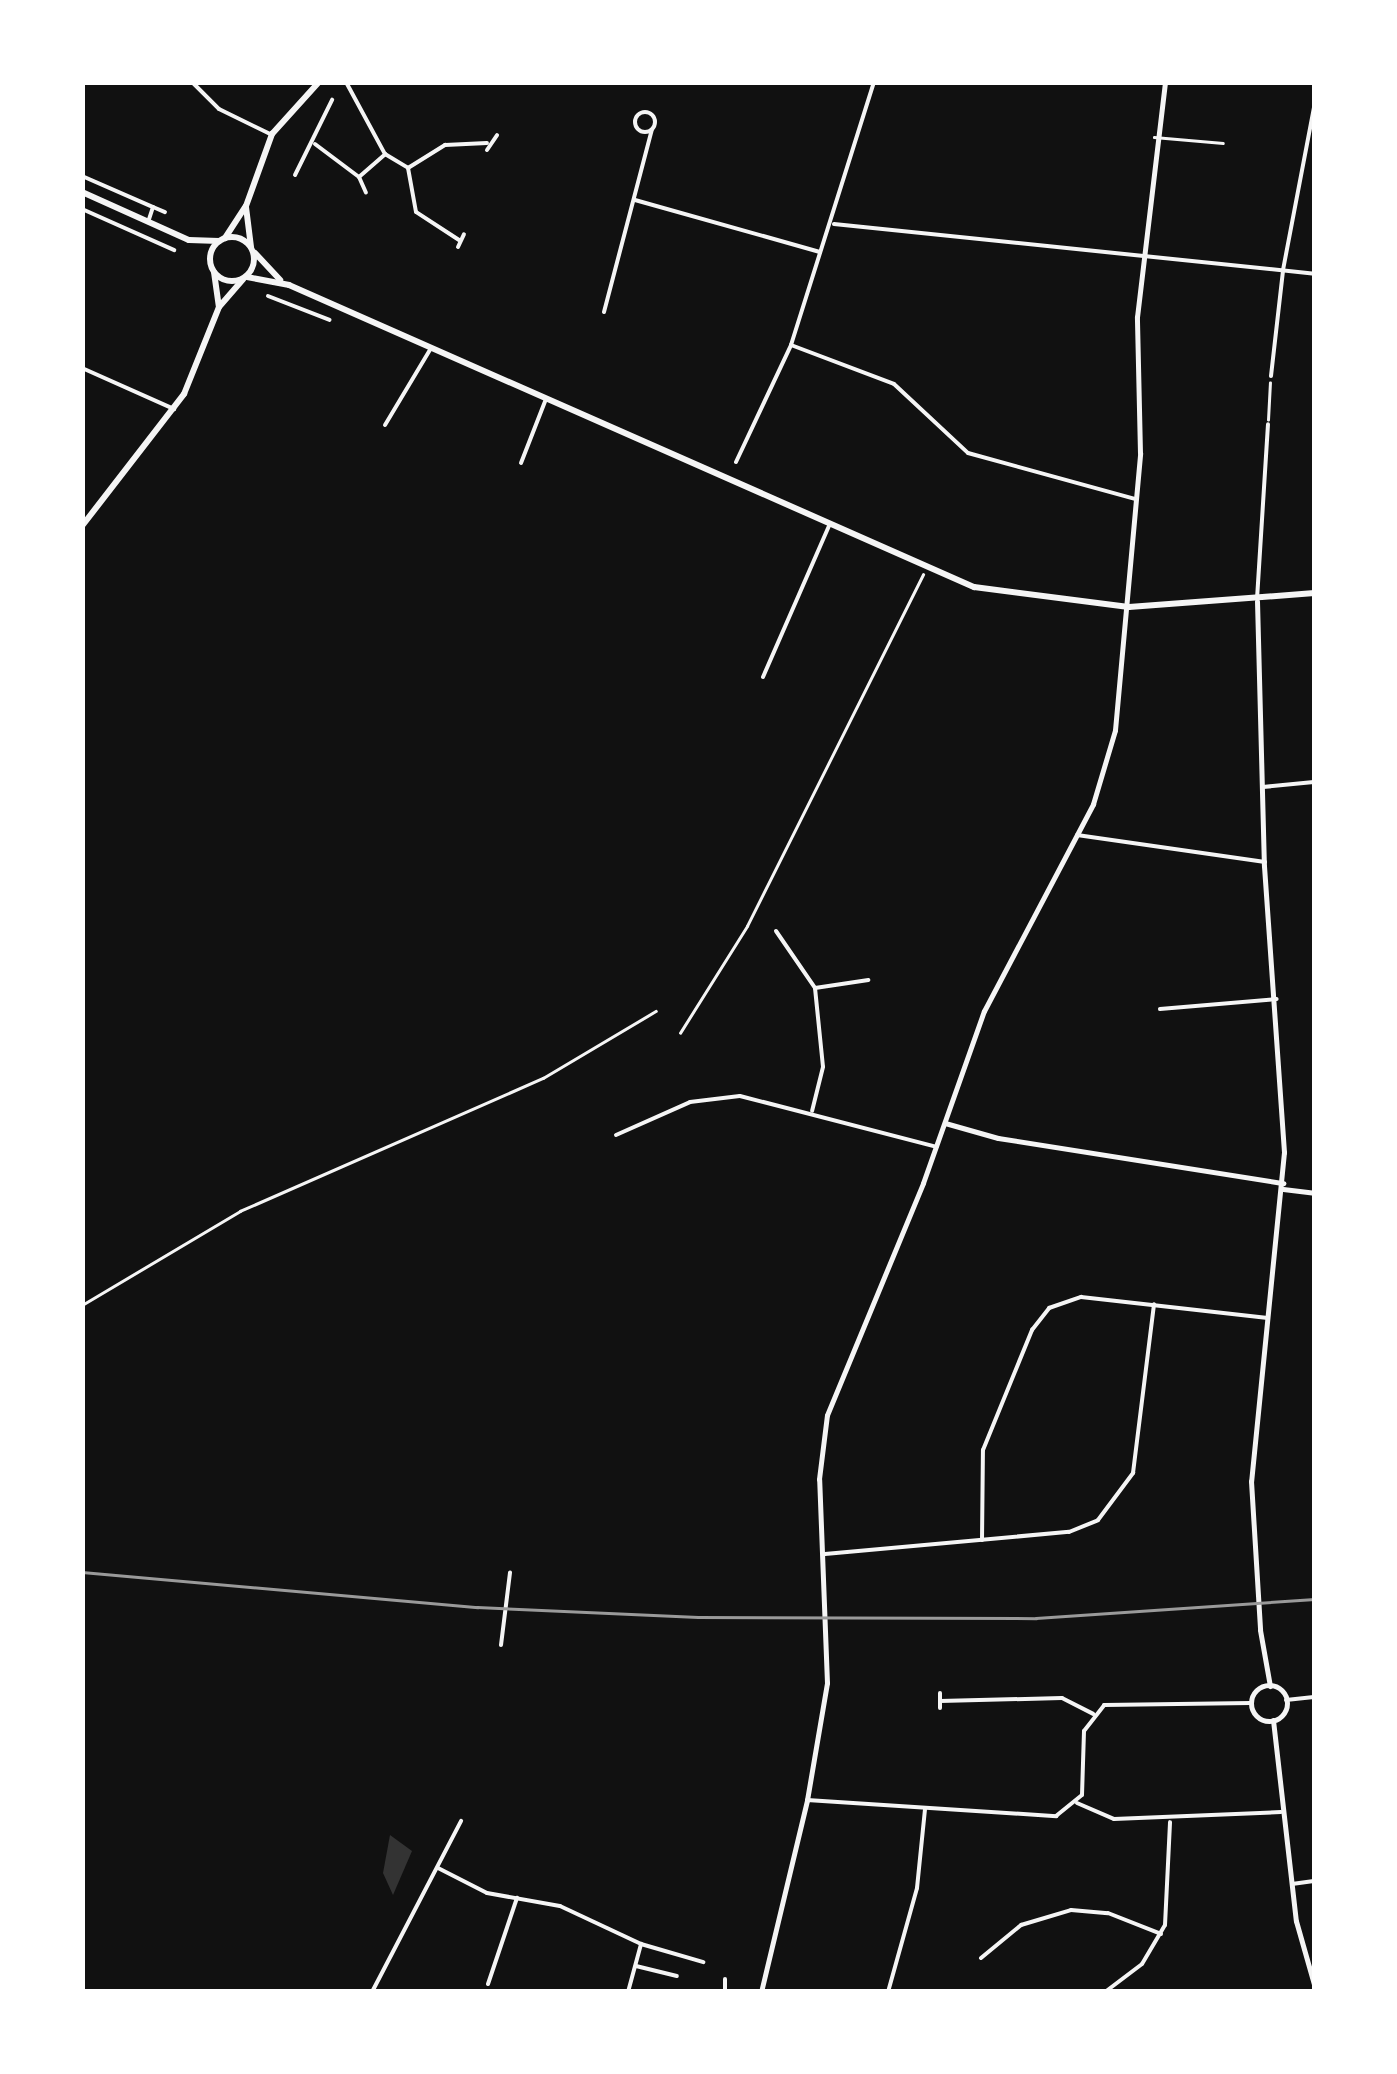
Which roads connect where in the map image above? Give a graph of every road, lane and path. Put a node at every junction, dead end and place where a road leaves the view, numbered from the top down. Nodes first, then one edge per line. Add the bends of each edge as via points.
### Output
1 (192, 82) edge
2 (319, 82) edge
3 (346, 82) edge
4 (874, 82) edge
5 (1165, 82) edge
6 (332, 100) dead end
7 (1314, 107) edge
8 (652, 129) dead end
9 (272, 134) junction
10 (497, 135) dead end
11 (1154, 137) junction
12 (1223, 143) dead end
13 (316, 144) junction
14 (385, 154) junction
15 (408, 168) junction
16 (295, 175) dead end
17 (82, 176) edge
18 (359, 177) junction
19 (92, 180) junction
20 (84, 193) edge
21 (366, 193) dead end
22 (634, 200) junction
23 (246, 206) junction
24 (153, 207) junction
25 (82, 210) edge
26 (165, 212) dead end
27 (148, 222) junction
28 (834, 224) junction
29 (165, 229) junction
30 (464, 234) dead end
31 (222, 239) junction
32 (189, 240) junction
33 (459, 240) junction
34 (160, 244) junction
35 (458, 247) dead end
36 (252, 249) junction
37 (174, 250) dead end
38 (820, 252) junction
39 (1142, 256) junction
40 (212, 268) junction
41 (1282, 270) junction
42 (1314, 274) edge
43 (245, 278) junction
44 (285, 283) junction
45 (268, 296) dead end
46 (282, 298) junction
47 (331, 304) junction
48 (219, 307) junction
49 (604, 312) dead end
50 (791, 345) junction
51 (431, 348) junction
52 (82, 368) edge
53 (1271, 376) joint
54 (546, 398) junction
55 (174, 409) junction
56 (384, 424) dead end
57 (1268, 424) joint
58 (526, 456) junction
59 (534, 461) dead end
60 (736, 462) dead end
61 (521, 463) dead end
62 (1137, 499) junction
63 (82, 526) edge
64 (829, 526) junction
65 (925, 570) junction
66 (1314, 593) edge
67 (1257, 601) junction
68 (1129, 607) junction
69 (763, 676) dead end
70 (1314, 782) edge
71 (1263, 787) junction
72 (1077, 835) junction
73 (1264, 862) junction
74 (776, 931) dead end
75 (868, 980) dead end
76 (815, 988) junction
77 (1278, 999) junction
78 (1160, 1009) dead end
79 (656, 1011) dead end
80 (680, 1032) dead end
81 (812, 1112) junction
82 (945, 1124) junction
83 (616, 1134) dead end
84 (937, 1147) junction
85 (1283, 1186) junction
86 (1314, 1193) edge
87 (82, 1304) edge
88 (1154, 1304) junction
89 (1268, 1318) junction
90 (982, 1540) junction
91 (824, 1554) junction
92 (510, 1573) dead end
93 (501, 1644) dead end
94 (1270, 1686) junction
95 (940, 1694) dead end
96 (1314, 1697) edge
97 (1286, 1700) junction
98 (1251, 1703) junction
99 (1093, 1714) junction
100 (1274, 1720) junction
101 (808, 1800) junction
102 (1078, 1803) junction
103 (925, 1809) junction
104 (1282, 1812) junction
105 (1170, 1820) junction
106 (461, 1821) dead end
107 (438, 1868) junction
108 (1314, 1880) edge
109 (1292, 1884) junction
110 (517, 1898) junction
111 (1161, 1934) junction
112 (641, 1944) junction
113 (976, 1952) dead end
114 (981, 1958) junction
115 (702, 1962) dead end
116 (986, 1964) dead end
117 (636, 1966) junction
118 (677, 1976) dead end
119 (725, 1979) dead end
120 (488, 1984) dead end
121 (1314, 1984) edge
122 (372, 1992) edge
123 (628, 1992) edge
124 (725, 1992) edge
125 (761, 1992) edge
126 (888, 1992) edge
127 (1105, 1992) edge

1 - 9 street via 219,110
2 - 9 main road
3 - 14 street
4 - 28 street
5 - 11 street
6 - 13 street
7 - 41 street
8 - 22 street
9 - 23 main road
10 - 15 street via 487,146 445,145
11 - 12 lane
11 - 39 street
13 - 16 street
13 - 18 street
14 - 15 street
14 - 18 street
15 - 33 street via 416,212
17 - 19 street
18 - 21 street
19 - 20 street
19 - 24 street
20 - 27 main road
22 - 38 street
22 - 49 street
23 - 31 main road
23 - 36 main road
24 - 26 street
24 - 27 street
25 - 34 street
27 - 29 main road
28 - 38 street
28 - 39 street
29 - 32 main road
29 - 34 street
30 - 33 street
31 - 32 main road
31 - 36 main road
31 - 40 main road
32 - 40 main road
33 - 35 street
34 - 37 street
36 - 43 main road
36 - 44 main road
38 - 50 street
39 - 41 street
39 - 62 street
40 - 43 main road via 224,280
40 - 48 main road
41 - 42 street
41 - 53 street
43 - 44 main road
43 - 48 main road
44 - 46 street
44 - 47 main road
45 - 46 street
46 - 47 street via 328,319
47 - 51 main road
48 - 55 main road
50 - 60 street
50 - 62 street via 894,384 968,454
51 - 54 main road
51 - 56 street
52 - 55 street
53 - 57 path
54 - 58 street
54 - 64 main road
55 - 63 main road
57 - 67 street
58 - 59 street
58 - 61 street
62 - 68 street
64 - 65 main road
64 - 69 street
65 - 68 main road via 1012,595
65 - 80 path via 747,926
66 - 67 main road
67 - 68 main road
67 - 71 street
68 - 72 street via 1115,730
70 - 71 street
71 - 73 street
72 - 73 street
72 - 82 street via 993,989
73 - 77 street
74 - 76 street
75 - 76 street
76 - 81 street via 823,1068
77 - 78 street
77 - 85 street
79 - 87 path via 542,1078 240,1211
81 - 83 street via 740,1096 703,1100
81 - 84 street
82 - 84 street
82 - 85 street
84 - 91 street via 827,1415 819,1462
85 - 86 street
85 - 89 street
88 - 89 street
88 - 90 street via 1133,1473 1120,1499 1098,1520 1069,1532
88 - 90 street via 1082,1297 1058,1303 1039,1319 983,1450
89 - 94 street via 1252,1481 1260,1630
90 - 91 street
91 - 101 street via 828,1651
92 - 93 street
94 - 97 street
94 - 98 street via 1259,1688
95 - 99 street via 940,1704 1062,1698
96 - 97 street
97 - 100 street
98 - 99 street via 1122,1700
98 - 100 street via 1258,1717
99 - 102 street via 1084,1731
100 - 104 street
101 - 103 street
101 - 125 street
102 - 103 street via 1049,1816
102 - 105 street via 1103,1818
103 - 126 street via 917,1888
104 - 105 street
104 - 109 street
105 - 111 street via 1170,1898
106 - 107 street
107 - 110 street via 487,1892
107 - 122 street
108 - 109 street
109 - 121 street
110 - 112 street via 560,1906
110 - 120 street
111 - 114 street via 1108,1913 1071,1910 1022,1925
111 - 127 street via 1136,1972
112 - 115 street
112 - 117 street
113 - 114 street
114 - 116 street
117 - 118 street
117 - 123 street
119 - 124 street

